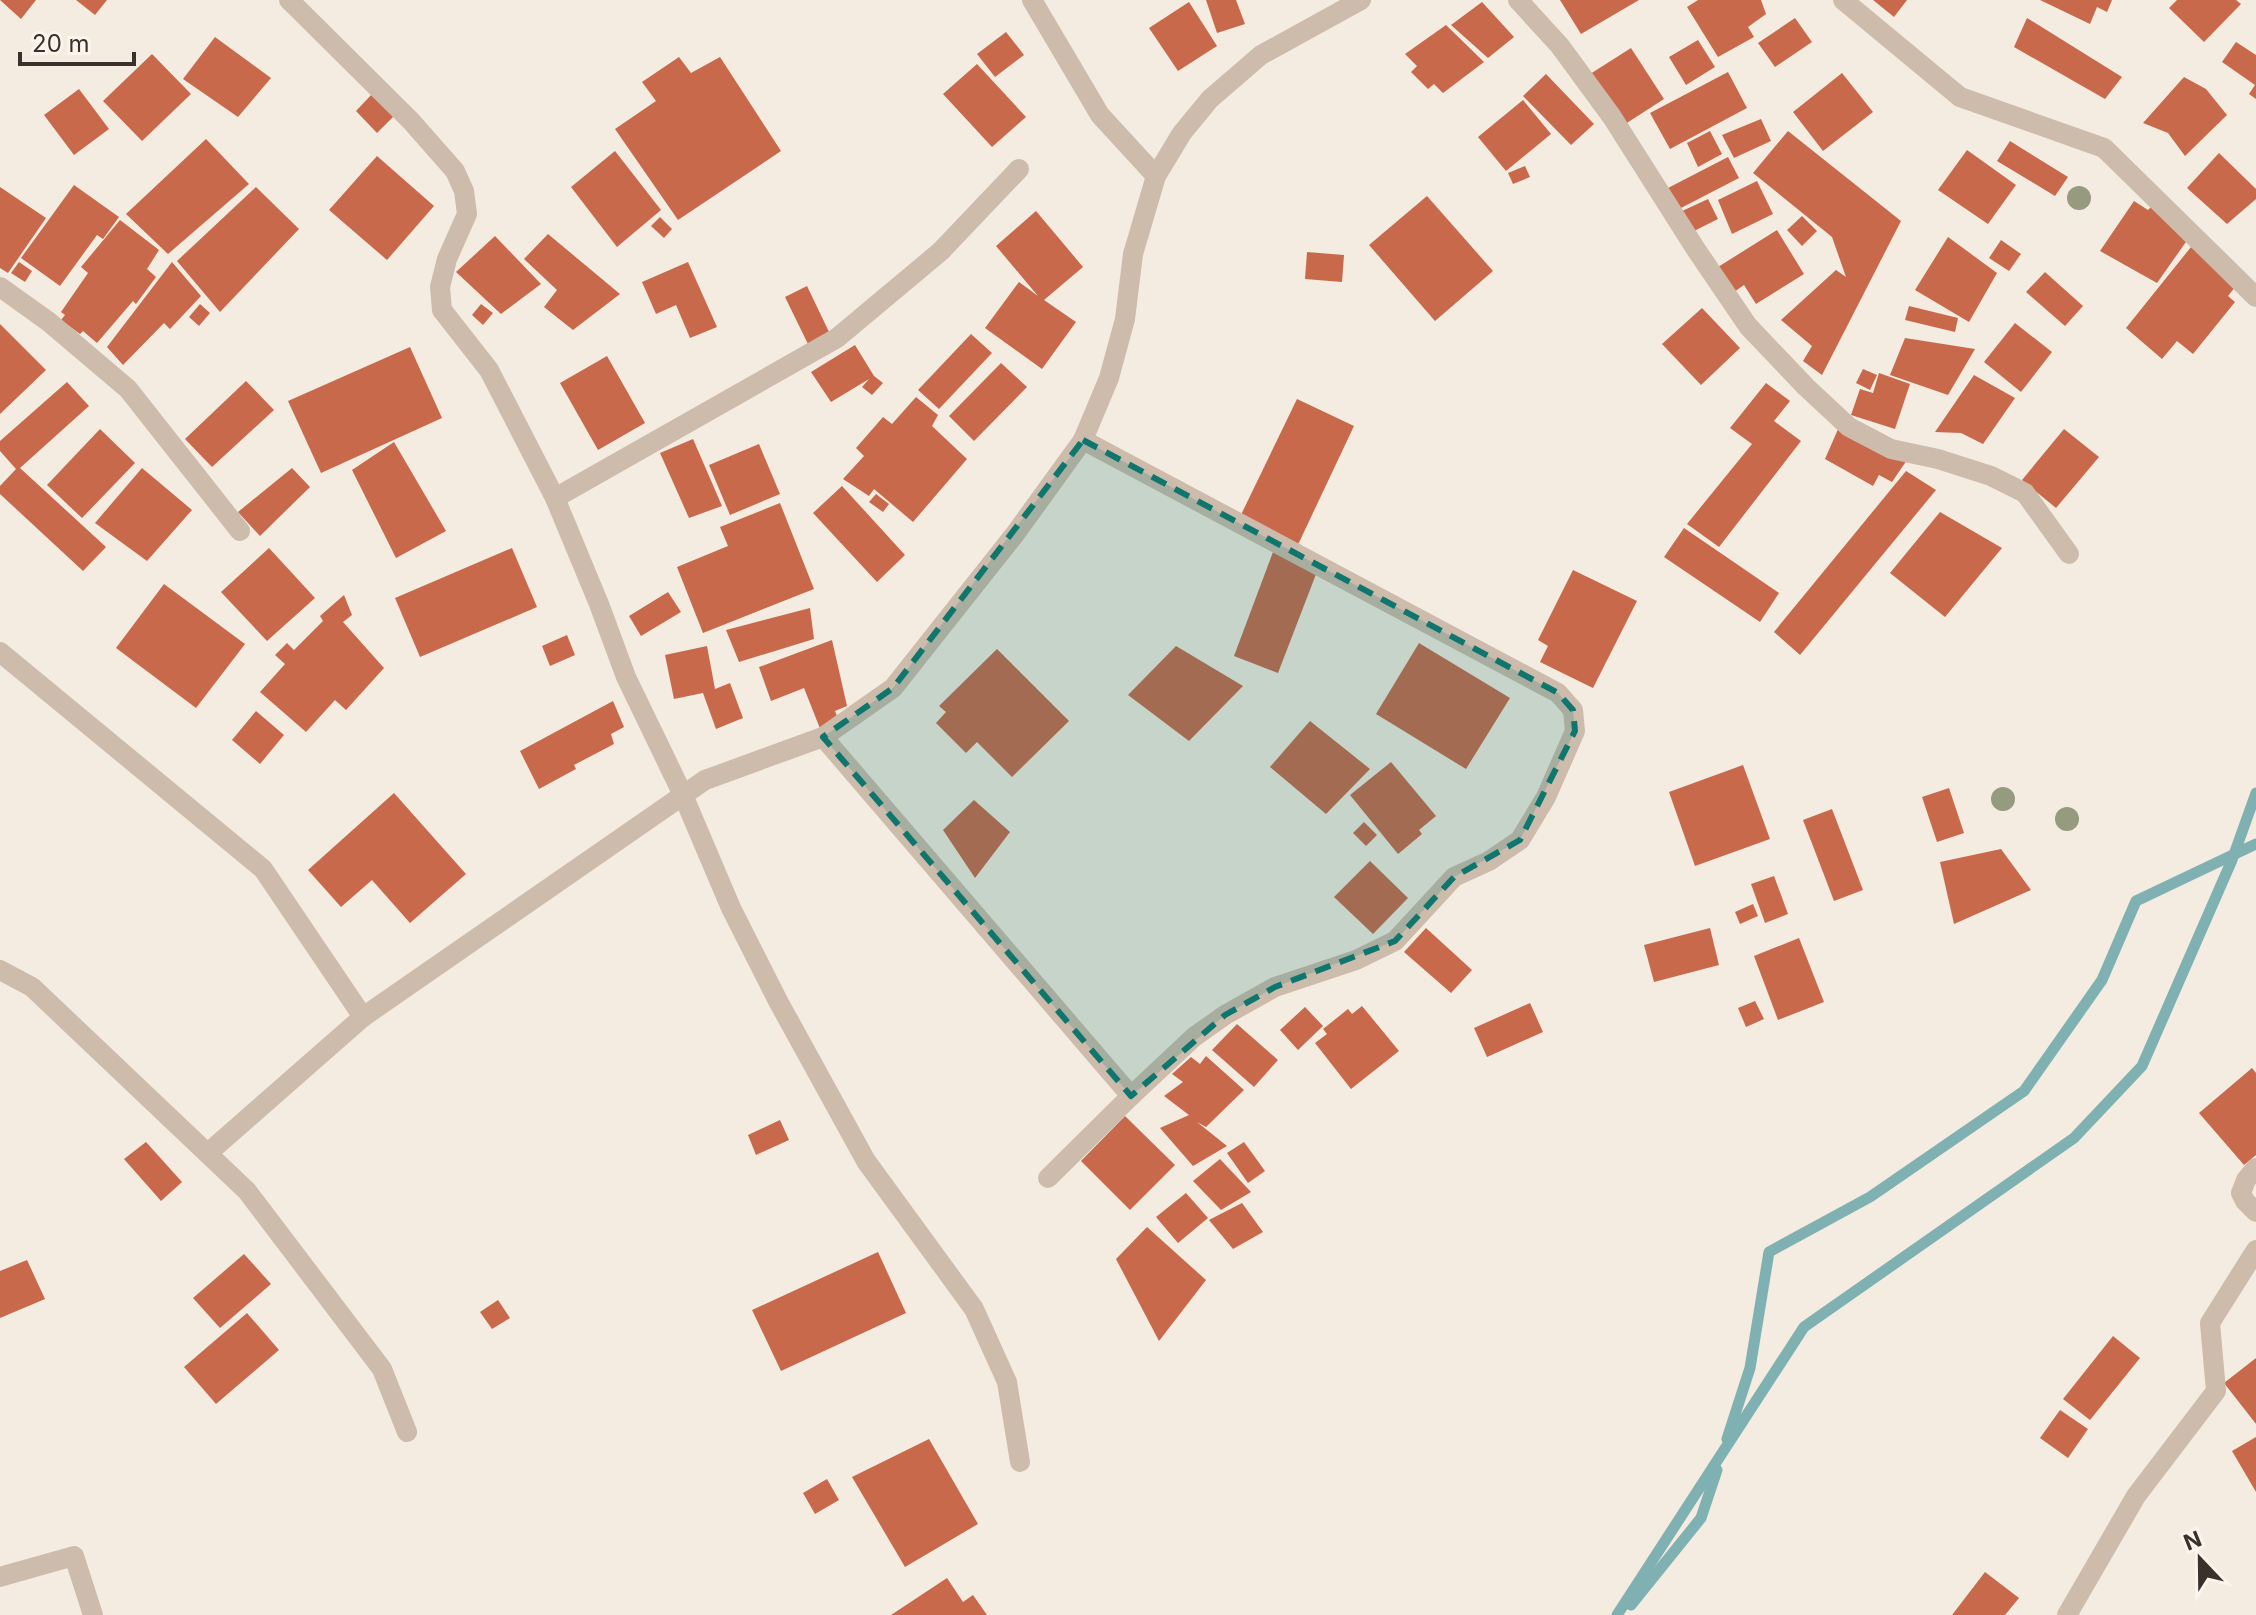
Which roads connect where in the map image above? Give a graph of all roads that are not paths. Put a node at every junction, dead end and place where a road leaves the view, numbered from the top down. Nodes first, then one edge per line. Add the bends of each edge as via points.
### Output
1 (289, 0) edge
2 (1032, 0) edge
3 (1361, 0) edge
4 (1518, 0) edge
5 (1843, 0) edge
6 (1019, 169) dead end
7 (1156, 176) junction
8 (0, 287) edge
9 (2256, 297) edge
10 (1083, 440) junction
11 (555, 498) junction
12 (240, 531) dead end
13 (2069, 554) dead end
14 (0, 652) edge
15 (823, 737) junction
16 (683, 795) junction
17 (0, 970) edge
18 (363, 1017) junction
19 (1131, 1096) junction
20 (208, 1153) junction
21 (2256, 1168) edge
22 (1048, 1178) dead end
23 (2256, 1212) edge
24 (2256, 1250) edge
25 (407, 1432) dead end
26 (1020, 1462) dead end
27 (0, 1577) edge
28 (93, 1615) edge
29 (2067, 1615) edge

1 - 11 street via 455,171 467,214 447,259 440,287 442,310 489,370
2 - 7 street via 1100,115
3 - 7 street via 1261,55 1220,90 1182,133
4 - 13 street via 1612,117 1748,326 1806,387 1849,427 1891,449 1991,476 2025,493
5 - 9 street via 1960,97 2104,148
6 - 11 street via 941,251 837,338
7 - 10 street via 1133,254 1125,319 1109,378
8 - 12 street via 128,389
10 - 15 street via 893,688
10 - 19 street via 1558,693 1573,710 1575,731 1520,840 1454,877 1395,941 1275,987 1225,1015
11 - 16 street via 626,677
14 - 18 street via 263,869
15 - 16 street via 705,780
15 - 19 street
16 - 18 street
16 - 26 street via 731,908 866,1161 974,1309 1007,1382
17 - 20 street via 32,987
18 - 20 street
19 - 22 street
20 - 25 street via 247,1191 382,1369
21 - 23 street via 2241,1193
24 - 29 street via 2210,1323 2216,1391 2136,1496
27 - 28 street via 74,1556

